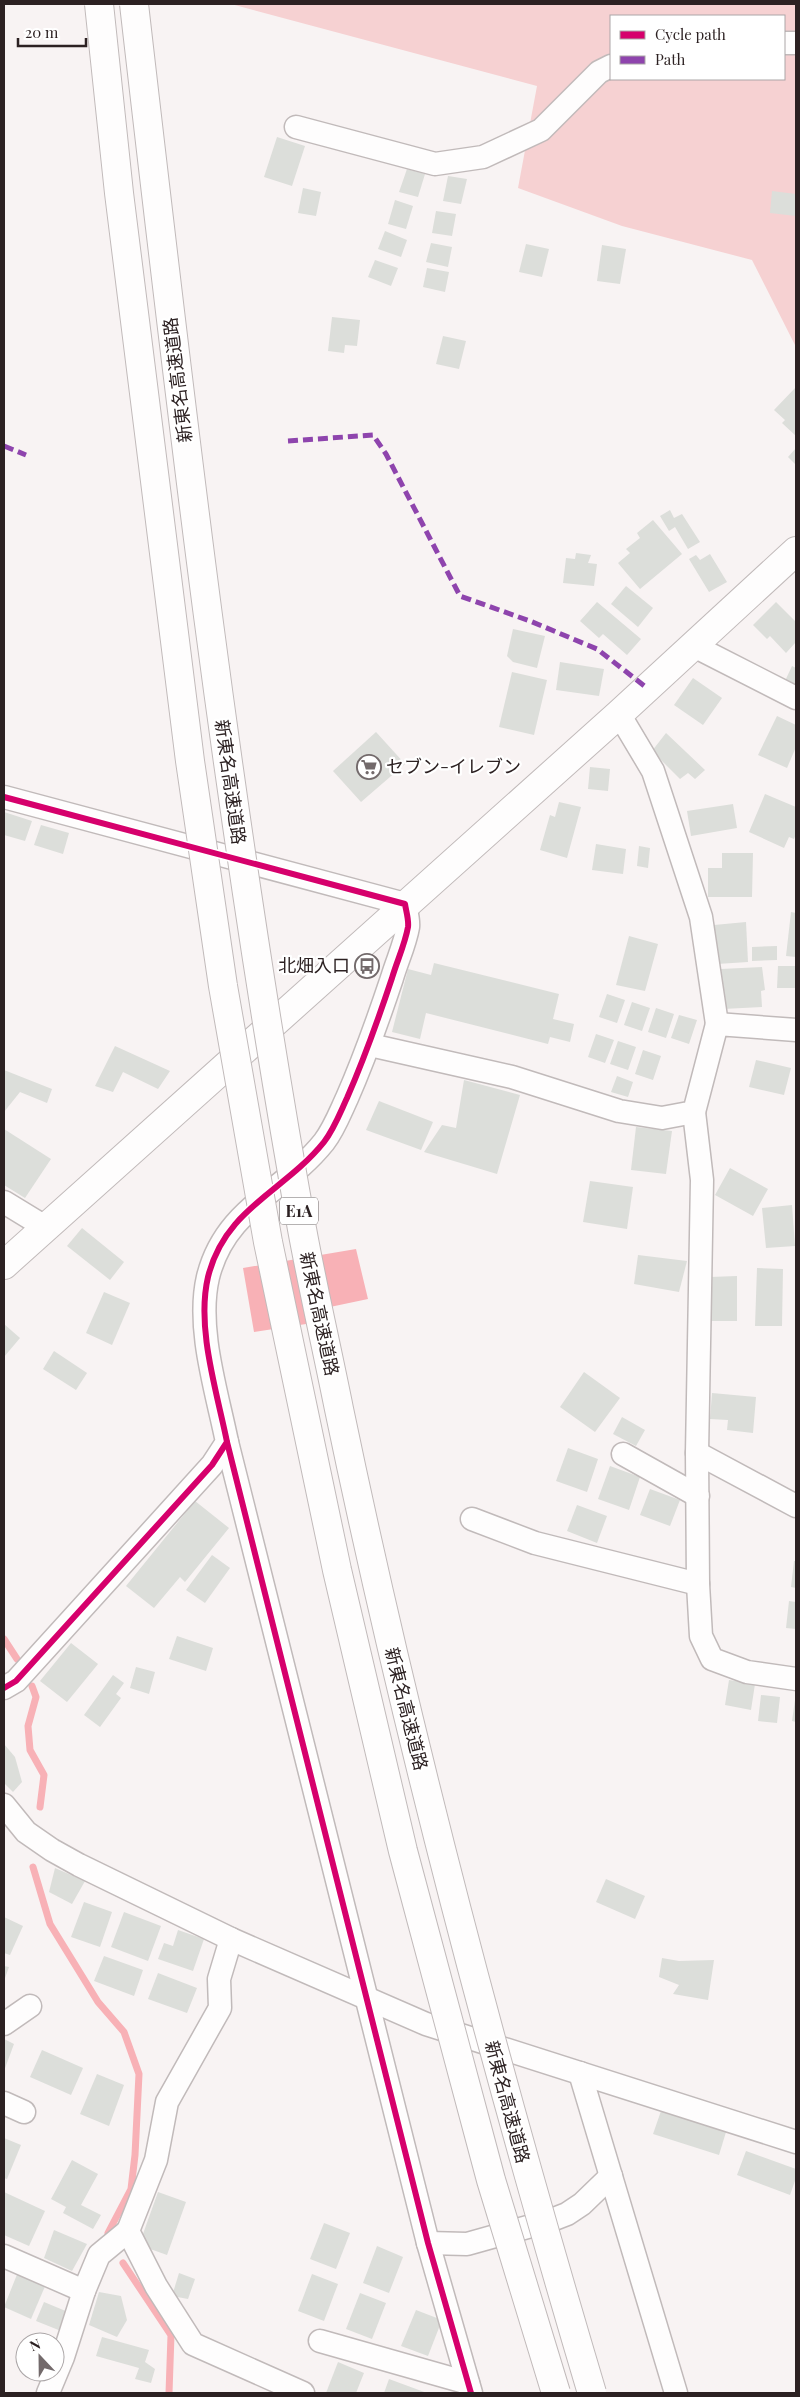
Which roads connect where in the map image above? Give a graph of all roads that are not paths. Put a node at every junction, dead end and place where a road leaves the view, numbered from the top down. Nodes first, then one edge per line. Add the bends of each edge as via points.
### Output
1 (99, 4) edge
2 (134, 4) edge
3 (610, 66) edge
4 (296, 128) dead end
5 (796, 551) edge
6 (692, 645) junction
7 (796, 698) edge
8 (618, 714) junction
9 (4, 797) edge
10 (405, 904) junction
11 (717, 1024) junction
12 (796, 1030) edge
13 (370, 1045) junction
14 (694, 1112) junction
15 (4, 1202) edge
16 (45, 1227) junction
17 (4, 1266) edge
18 (228, 1442) junction
19 (697, 1453) junction
20 (623, 1454) dead end
21 (698, 1496) junction
22 (796, 1506) edge
23 (472, 1519) dead end
24 (698, 1584) junction
25 (796, 1679) edge
26 (4, 1688) edge
27 (4, 1805) edge
28 (231, 1939) junction
29 (367, 1998) junction
30 (30, 2006) dead end
31 (4, 2024) edge
32 (580, 2073) junction
33 (4, 2103) edge
34 (24, 2112) dead end
35 (796, 2142) edge
36 (611, 2176) junction
37 (128, 2231) junction
38 (428, 2243) junction
39 (4, 2256) edge
40 (84, 2291) junction
41 (320, 2342) dead end
42 (470, 2388) edge
43 (48, 2393) edge
44 (303, 2393) edge
45 (556, 2393) edge
46 (592, 2393) edge
47 (676, 2393) edge

1 - 45 main road, 新東名高速道路 / E1A, bridge via 120,202 190,761 223,986 268,1242 337,1570 403,1851 491,2180
2 - 46 main road, 新東名高速道路 / E1A, bridge via 225,754 258,976 303,1235 372,1565 436,1832 526,2170
3 - 4 street via 599,72 541,130 483,157 435,164
5 - 6 main road
6 - 7 street
6 - 8 main road
8 - 10 main road
8 - 11 street via 653,771 700,916
9 - 10 street
10 - 13 street via 408,926
10 - 16 main road
11 - 12 street
11 - 14 street
13 - 14 street via 512,1077 619,1111 662,1118
13 - 18 street via 325,1141 251,1206 230,1228 216,1252 204,1299 205,1320
14 - 19 street via 702,1180
15 - 16 street
16 - 17 main road
18 - 26 street via 212,1465 16,1681
18 - 29 street
19 - 21 street
19 - 22 street
20 - 21 street
21 - 24 street
23 - 24 street via 535,1543
24 - 25 street via 701,1636 712,1659 747,1672
27 - 28 street via 26,1832 52,1850
28 - 29 street
28 - 37 street via 219,1979 220,2008 167,2102 156,2160
29 - 32 street via 426,2024
29 - 38 street
30 - 31 street
32 - 35 street
32 - 36 street
33 - 34 street
36 - 38 street via 582,2204 549,2222 467,2244
36 - 47 street
37 - 40 street via 98,2255
37 - 44 street via 156,2286 193,2344
38 - 42 street
39 - 40 street
40 - 43 street
41 - 42 street

